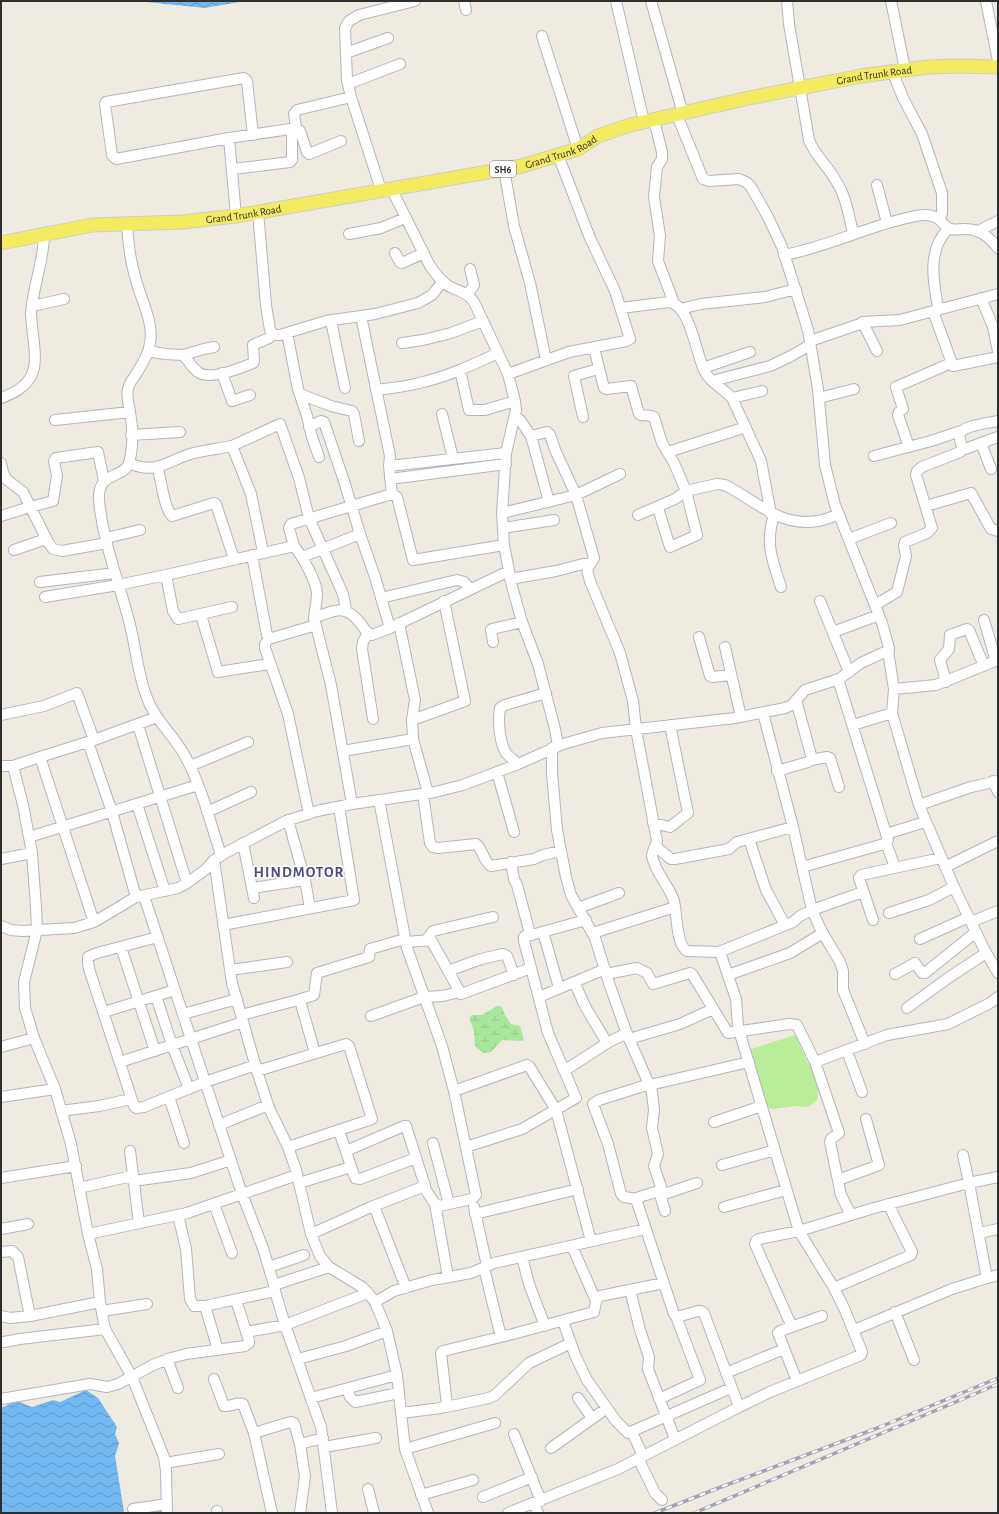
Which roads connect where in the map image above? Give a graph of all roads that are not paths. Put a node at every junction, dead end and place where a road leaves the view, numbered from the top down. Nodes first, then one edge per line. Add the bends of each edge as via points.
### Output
1 (416, 1) edge
2 (616, 1) edge
3 (651, 1) edge
4 (787, 1) edge
5 (891, 1) edge
6 (986, 1) edge
7 (542, 36) dead end
8 (388, 38) dead end
9 (346, 53) junction
10 (998, 61) edge
11 (400, 64) dead end
12 (998, 67) edge
13 (905, 69) junction
14 (892, 71) junction
15 (348, 84) junction
16 (801, 88) junction
17 (351, 97) junction
18 (680, 114) junction
19 (649, 121) junction
20 (293, 129) junction
21 (254, 135) junction
22 (230, 138) junction
23 (341, 141) dead end
24 (578, 149) junction
25 (558, 155) junction
26 (233, 169) junction
27 (504, 169) junction
28 (877, 185) dead end
29 (386, 189) junction
30 (258, 212) junction
31 (236, 216) junction
32 (405, 218) junction
33 (940, 219) junction
34 (998, 221) edge
35 (127, 223) junction
36 (887, 223) junction
37 (949, 228) junction
38 (978, 231) junction
39 (853, 233) junction
40 (44, 234) junction
41 (349, 234) dead end
42 (1, 243) edge
43 (997, 245) edge
44 (395, 253) dead end
45 (424, 253) junction
46 (784, 255) junction
47 (470, 269) dead end
48 (443, 281) junction
49 (796, 289) junction
50 (468, 294) junction
51 (998, 294) edge
52 (981, 298) junction
53 (64, 299) dead end
54 (32, 306) junction
55 (677, 306) junction
56 (621, 308) junction
57 (938, 310) junction
58 (361, 316) junction
59 (331, 320) junction
60 (483, 320) junction
61 (862, 322) junction
62 (287, 333) junction
63 (273, 334) junction
64 (402, 343) dead end
65 (810, 343) junction
66 (214, 347) dead end
67 (594, 348) junction
68 (148, 351) junction
69 (877, 351) dead end
70 (998, 351) edge
71 (750, 352) dead end
72 (498, 353) junction
73 (184, 356) junction
74 (998, 357) edge
75 (546, 360) junction
76 (951, 363) junction
77 (703, 368) junction
78 (598, 369) junction
79 (460, 370) junction
80 (222, 373) junction
81 (508, 374) junction
82 (712, 381) junction
83 (345, 388) dead end
84 (854, 389) dead end
85 (376, 390) junction
86 (762, 391) dead end
87 (300, 394) junction
88 (250, 395) dead end
89 (1, 398) edge
90 (732, 398) junction
91 (819, 398) junction
92 (515, 401) junction
93 (130, 412) junction
94 (442, 414) dead end
95 (515, 417) junction
96 (583, 417) dead end
97 (55, 420) dead end
98 (998, 421) edge
99 (309, 427) junction
100 (746, 427) junction
101 (961, 431) junction
102 (180, 432) dead end
103 (131, 435) junction
104 (531, 436) junction
105 (998, 436) edge
106 (360, 441) dead end
107 (981, 443) junction
108 (232, 446) junction
109 (909, 447) junction
110 (962, 450) junction
111 (668, 452) junction
112 (506, 453) junction
113 (874, 456) dead end
114 (319, 457) dead end
115 (453, 458) junction
116 (1, 463) edge
117 (129, 463) junction
118 (506, 464) junction
119 (389, 466) junction
120 (158, 468) junction
121 (991, 469) dead end
122 (620, 474) dead end
123 (390, 479) junction
124 (104, 482) junction
125 (686, 491) junction
126 (392, 494) junction
127 (576, 494) junction
128 (549, 502) junction
129 (30, 506) junction
130 (352, 506) junction
131 (926, 506) junction
132 (658, 508) junction
133 (502, 513) junction
134 (773, 514) junction
135 (839, 514) junction
136 (638, 515) dead end
137 (1, 516) edge
138 (309, 518) junction
139 (554, 520) dead end
140 (891, 522) dead end
141 (503, 528) junction
142 (140, 530) dead end
143 (998, 531) edge
144 (360, 534) junction
145 (46, 539) junction
146 (849, 539) junction
147 (107, 540) junction
148 (504, 545) junction
149 (294, 546) junction
150 (323, 548) junction
151 (14, 550) dead end
152 (263, 552) junction
153 (252, 555) junction
154 (302, 556) junction
155 (234, 559) junction
156 (589, 564) junction
157 (115, 573) junction
158 (509, 575) junction
159 (166, 576) junction
160 (40, 582) dead end
161 (118, 585) junction
162 (781, 587) dead end
163 (470, 589) junction
164 (45, 597) dead end
165 (381, 598) junction
166 (444, 600) junction
167 (820, 601) dead end
168 (875, 604) junction
169 (232, 607) dead end
170 (346, 610) junction
171 (201, 615) junction
172 (879, 615) junction
173 (984, 620) dead end
174 (315, 621) junction
175 (522, 622) junction
176 (399, 623) junction
177 (390, 628) junction
178 (833, 632) junction
179 (368, 633) junction
180 (699, 637) dead end
181 (269, 638) junction
182 (493, 642) dead end
183 (725, 647) dead end
184 (888, 651) junction
185 (997, 660) edge
186 (270, 664) junction
187 (984, 666) junction
188 (849, 672) junction
189 (731, 675) junction
190 (838, 680) junction
191 (946, 682) junction
192 (894, 689) junction
193 (546, 693) junction
194 (796, 700) junction
195 (763, 713) junction
196 (892, 713) junction
197 (1, 715) edge
198 (157, 717) junction
199 (741, 717) junction
200 (373, 718) dead end
201 (412, 720) junction
202 (853, 724) junction
203 (138, 725) junction
204 (670, 726) junction
205 (636, 729) junction
206 (413, 739) junction
207 (91, 741) junction
208 (248, 742) dead end
209 (555, 747) junction
210 (343, 751) junction
211 (40, 757) junction
212 (811, 760) junction
213 (518, 764) junction
214 (1, 766) edge
215 (14, 766) junction
216 (190, 766) junction
217 (777, 771) junction
218 (497, 772) junction
219 (995, 781) edge
220 (198, 785) junction
221 (839, 787) dead end
222 (251, 792) dead end
223 (998, 792) edge
224 (426, 793) junction
225 (161, 797) junction
226 (379, 800) junction
227 (137, 804) junction
228 (352, 804) junction
229 (919, 805) junction
230 (338, 807) junction
231 (112, 812) junction
232 (207, 812) junction
233 (308, 814) junction
234 (288, 820) junction
235 (925, 822) junction
236 (653, 823) junction
237 (63, 827) junction
238 (792, 827) junction
239 (514, 832) dead end
240 (29, 837) junction
241 (886, 838) junction
242 (749, 839) junction
243 (998, 841) edge
244 (243, 843) junction
245 (655, 846) junction
246 (561, 851) junction
247 (32, 853) junction
248 (217, 858) junction
249 (1, 859) edge
250 (511, 862) junction
251 (943, 863) junction
252 (802, 867) junction
253 (895, 867) junction
254 (305, 880) junction
255 (187, 883) junction
256 (954, 887) junction
257 (165, 891) junction
258 (863, 892) junction
259 (619, 893) dead end
260 (140, 897) junction
261 (675, 907) junction
262 (310, 908) junction
263 (578, 908) junction
264 (812, 910) junction
265 (998, 911) edge
266 (889, 913) dead end
267 (493, 918) dead end
268 (970, 919) junction
269 (586, 920) junction
270 (873, 920) dead end
271 (94, 922) junction
272 (223, 925) junction
273 (785, 925) junction
274 (1, 926) edge
275 (37, 930) junction
276 (543, 932) junction
277 (976, 932) junction
278 (593, 933) junction
279 (823, 933) junction
280 (158, 937) junction
281 (524, 937) junction
282 (427, 939) junction
283 (920, 939) dead end
284 (406, 940) junction
285 (121, 947) junction
286 (719, 952) junction
287 (986, 953) junction
288 (287, 962) dead end
289 (531, 968) junction
290 (230, 970) junction
291 (448, 971) junction
292 (605, 972) junction
293 (998, 972) edge
294 (895, 974) dead end
295 (514, 975) junction
296 (728, 975) junction
297 (574, 982) junction
298 (559, 988) junction
299 (175, 990) junction
300 (459, 992) junction
301 (156, 996) junction
302 (424, 997) junction
303 (539, 997) junction
304 (998, 997) edge
305 (237, 999) junction
306 (298, 1000) junction
307 (139, 1001) junction
308 (907, 1008) dead end
309 (713, 1009) junction
310 (104, 1012) junction
311 (183, 1014) junction
312 (371, 1016) dead end
313 (242, 1018) junction
314 (739, 1031) junction
315 (628, 1036) junction
316 (34, 1038) junction
317 (191, 1039) junction
318 (607, 1043) junction
319 (865, 1044) junction
320 (172, 1045) junction
321 (1, 1047) edge
322 (155, 1051) junction
323 (847, 1051) junction
324 (315, 1053) junction
325 (120, 1062) junction
326 (748, 1062) junction
327 (815, 1062) junction
328 (256, 1068) junction
329 (564, 1071) junction
330 (205, 1082) junction
331 (651, 1084) junction
332 (54, 1089) junction
333 (188, 1089) junction
334 (454, 1091) junction
335 (862, 1092) dead end
336 (1, 1097) edge
337 (169, 1097) junction
338 (131, 1099) junction
339 (268, 1105) junction
340 (762, 1106) junction
341 (556, 1110) junction
342 (60, 1111) junction
343 (866, 1119) dead end
344 (714, 1122) dead end
345 (219, 1125) junction
346 (339, 1131) junction
347 (184, 1143) dead end
348 (433, 1143) dead end
349 (288, 1147) junction
350 (466, 1147) junction
351 (775, 1150) junction
352 (130, 1151) dead end
353 (346, 1151) junction
354 (963, 1155) dead end
355 (416, 1158) junction
356 (231, 1160) junction
357 (722, 1165) dead end
358 (76, 1166) junction
359 (351, 1167) junction
360 (998, 1177) edge
361 (1, 1178) edge
362 (133, 1178) junction
363 (298, 1179) junction
364 (838, 1180) junction
365 (697, 1183) dead end
366 (969, 1183) junction
367 (424, 1187) junction
368 (79, 1188) junction
369 (578, 1189) junction
370 (786, 1190) junction
371 (660, 1191) junction
372 (242, 1194) junction
373 (472, 1199) junction
374 (638, 1199) junction
375 (214, 1204) junction
376 (435, 1204) junction
377 (449, 1204) junction
378 (888, 1204) junction
379 (374, 1206) junction
380 (724, 1207) dead end
381 (665, 1211) dead end
382 (475, 1214) junction
383 (178, 1215) junction
384 (851, 1216) junction
385 (139, 1223) junction
386 (28, 1224) dead end
387 (646, 1228) junction
388 (1, 1229) edge
389 (998, 1229) edge
390 (800, 1231) junction
391 (978, 1233) junction
392 (88, 1234) junction
393 (311, 1234) junction
394 (591, 1241) junction
395 (572, 1246) junction
396 (1, 1252) edge
397 (232, 1253) dead end
398 (304, 1255) dead end
399 (522, 1257) junction
400 (269, 1267) junction
401 (329, 1267) junction
402 (486, 1267) junction
403 (998, 1276) edge
404 (448, 1277) junction
405 (987, 1278) junction
406 (664, 1283) junction
407 (274, 1288) junction
408 (406, 1288) junction
409 (834, 1288) junction
410 (630, 1290) junction
411 (368, 1293) junction
412 (236, 1300) junction
413 (596, 1301) junction
414 (375, 1302) junction
415 (146, 1304) dead end
416 (205, 1306) junction
417 (101, 1307) junction
418 (895, 1312) junction
419 (1, 1316) edge
420 (30, 1316) junction
421 (676, 1316) junction
422 (822, 1316) dead end
423 (563, 1321) junction
424 (285, 1325) junction
425 (545, 1326) junction
426 (792, 1327) junction
427 (105, 1329) junction
428 (854, 1330) junction
429 (387, 1331) junction
430 (246, 1332) junction
431 (501, 1337) junction
432 (4, 1342) dead end
433 (571, 1343) junction
434 (784, 1349) junction
435 (218, 1350) junction
436 (167, 1359) junction
437 (298, 1359) junction
438 (914, 1360) dead end
439 (726, 1373) junction
440 (397, 1375) junction
441 (132, 1377) junction
442 (214, 1379) dead end
443 (797, 1381) junction
444 (178, 1388) dead end
445 (731, 1388) junction
446 (347, 1389) junction
447 (399, 1393) junction
448 (311, 1398) junction
449 (578, 1398) dead end
450 (1, 1399) edge
451 (659, 1399) junction
452 (446, 1407) junction
453 (739, 1407) junction
454 (607, 1408) junction
455 (401, 1413) junction
456 (666, 1415) junction
457 (592, 1418) junction
458 (495, 1423) dead end
459 (632, 1432) junction
460 (254, 1433) junction
461 (514, 1434) dead end
462 (376, 1438) dead end
463 (675, 1438) junction
464 (323, 1442) junction
465 (300, 1444) junction
466 (551, 1448) dead end
467 (405, 1449) junction
468 (219, 1454) dead end
469 (640, 1457) junction
470 (166, 1463) junction
471 (532, 1477) junction
472 (473, 1480) dead end
473 (368, 1489) dead end
474 (421, 1495) junction
475 (483, 1497) dead end
476 (662, 1500) dead end
477 (538, 1506) edge
478 (133, 1509) dead end
479 (167, 1509) edge
480 (272, 1513) edge
481 (300, 1513) edge
482 (332, 1513) edge
483 (374, 1513) edge
484 (428, 1513) edge
485 (508, 1513) edge

1 - 9 street via 349,21 345,28
2 - 19 street
3 - 18 street
4 - 16 street
5 - 13 street
6 - 10 street
7 - 24 street
8 - 9 street
9 - 15 street
11 - 15 street
12 - 13 main road, Grand Trunk Road / SH6
13 - 14 main road, Grand Trunk Road / SH6
14 - 16 main road, Grand Trunk Road / SH6
14 - 33 street via 922,134 942,193
15 - 17 street
16 - 18 main road, Grand Trunk Road / SH6
16 - 39 street via 809,140 841,189
17 - 20 street via 297,110 294,114
17 - 29 street
18 - 19 main road, Grand Trunk Road / SH6
18 - 46 street via 703,179 739,179 746,182 768,217
19 - 24 main road, Grand Trunk Road / SH6 via 598,136
19 - 55 street via 662,152 662,159 657,168 654,197 660,236 658,261
20 - 21 street
20 - 23 street via 300,130 309,154
20 - 26 street via 290,162
21 - 22 street
21 - 22 street via 247,81 244,78 104,104 112,154 116,159
22 - 26 street
24 - 25 main road, Grand Trunk Road / SH6
25 - 27 main road, Grand Trunk Road / SH6
25 - 56 street
26 - 31 street
27 - 29 main road, Grand Trunk Road / SH6
27 - 75 street via 514,226 530,283
28 - 36 street
29 - 30 main road, Grand Trunk Road / SH6
29 - 32 street
30 - 31 main road, Grand Trunk Road / SH6
30 - 63 street via 266,305
31 - 35 main road, Grand Trunk Road / SH6 via 182,222
32 - 41 street via 382,228
32 - 45 street
33 - 36 street via 923,215
33 - 37 street
34 - 38 street
35 - 40 main road, Grand Trunk Road / SH6 via 92,225
35 - 68 street via 132,266 149,322 151,341
36 - 39 street
37 - 38 street
37 - 57 street via 938,242 932,278
38 - 43 street
39 - 46 street
40 - 42 main road, Grand Trunk Road / SH6
40 - 54 street via 43,253
44 - 45 street via 402,263
45 - 48 street via 430,266
46 - 49 street
47 - 50 street via 474,285
48 - 50 street
48 - 58 street via 432,295 418,303
49 - 55 street via 765,297
49 - 65 street
50 - 60 street
51 - 52 street
52 - 57 street
52 - 70 street via 993,327
53 - 54 street
54 - 89 street via 33,372 22,387
55 - 56 street via 669,302
55 - 77 street via 692,333
56 - 67 street via 629,340
57 - 61 street via 900,320
57 - 76 street via 934,314
58 - 59 street
58 - 85 street
59 - 62 street
59 - 83 street
60 - 64 street via 451,333
60 - 72 street
61 - 65 street
61 - 69 street
62 - 63 street
62 - 87 street
63 - 80 street via 252,345 253,363
65 - 82 street via 770,366
65 - 91 street
66 - 73 street
67 - 75 street via 569,352
67 - 78 street
68 - 73 street
68 - 93 street via 128,387
71 - 77 street
72 - 79 street
72 - 81 street
73 - 80 street via 201,374
74 - 76 street via 954,366
75 - 81 street
76 - 109 street via 896,387 903,409 898,415
77 - 82 street
78 - 96 street via 574,376
78 - 111 street via 605,388 628,385 632,387 638,412 654,417 662,443
79 - 85 street via 418,384
79 - 92 street via 469,410 485,410
80 - 88 street via 232,401
81 - 92 street
82 - 90 street
84 - 91 street
85 - 119 street via 390,456
86 - 90 street
87 - 99 street
87 - 106 street via 352,411
90 - 100 street
91 - 135 street via 825,465
92 - 95 street
93 - 97 street
93 - 103 street
94 - 115 street
95 - 104 street
95 - 112 street
98 - 101 street
99 - 114 street
99 - 130 street via 324,422
100 - 111 street
100 - 134 street via 761,461
101 - 109 street
101 - 110 street via 959,437
102 - 103 street
103 - 117 street
104 - 127 street via 547,432 549,434
104 - 128 street
105 - 107 street
107 - 110 street
107 - 121 street
108 - 120 street via 190,454
108 - 138 street via 281,425
108 - 152 street via 251,494
109 - 113 street
110 - 131 street via 917,470 916,475
111 - 125 street
112 - 115 street
112 - 118 street
115 - 119 street
116 - 129 street via 5,476 23,492
117 - 120 street via 145,468
117 - 124 street via 126,468
118 - 123 street
118 - 133 street
119 - 123 street
120 - 155 street via 172,516 216,504
122 - 127 street
123 - 126 street
124 - 129 street via 98,452 56,458 54,500
124 - 147 street via 99,495
125 - 132 street
125 - 132 street via 696,536 670,547
125 - 134 street via 717,484 725,485
126 - 130 street
126 - 148 street via 397,497 413,560
127 - 128 street
127 - 156 street via 594,558
128 - 133 street
129 - 137 street
129 - 145 street
130 - 138 street
130 - 144 street
131 - 143 street via 971,494 989,527
131 - 168 street via 932,525 931,531 905,542 906,556 897,592
132 - 136 street
133 - 141 street
134 - 135 street via 792,522 819,521
134 - 162 street via 769,548
135 - 146 street
138 - 149 street via 289,526
138 - 150 street
139 - 141 street
140 - 146 street
141 - 148 street
142 - 147 street
144 - 150 street
144 - 165 street
145 - 147 street via 58,550
145 - 151 street
146 - 168 street
147 - 157 street
148 - 158 street
149 - 152 street
149 - 154 street
150 - 154 street
150 - 170 street via 343,594
152 - 153 street
153 - 155 street
153 - 181 street
154 - 174 street via 316,590
155 - 159 street
156 - 158 street via 556,571
156 - 205 street via 587,570 590,581 620,653 633,701
157 - 160 street
157 - 161 street
158 - 163 street
158 - 175 street
159 - 161 street
159 - 171 street via 176,618 179,620
161 - 164 street
161 - 198 street via 131,627 142,684
163 - 165 street via 460,580 452,580
163 - 166 street
165 - 177 street
166 - 176 street
166 - 201 street via 465,702
167 - 178 street
168 - 172 street
169 - 171 street
170 - 174 street via 337,610
170 - 179 street via 355,616
171 - 186 street via 218,672
172 - 178 street
172 - 184 street
173 - 185 street
174 - 181 street
174 - 210 street via 331,685
175 - 182 street via 490,630
175 - 193 street
176 - 177 street
176 - 201 street via 415,700
177 - 179 street via 374,634
178 - 188 street
179 - 200 street via 362,649
180 - 189 street via 710,676
181 - 186 street via 265,646
183 - 189 street
184 - 188 street via 861,663
184 - 192 street
185 - 187 street
186 - 233 street via 288,714
187 - 191 street
187 - 191 street via 969,630 950,635 949,651 940,660
188 - 190 street
189 - 199 street
190 - 194 street via 806,690
190 - 202 street
191 - 192 street
192 - 196 street
193 - 209 street via 555,729
193 - 213 street via 505,704 500,708 503,744 507,754
194 - 195 street via 785,708
194 - 212 street
195 - 199 street
195 - 217 street
196 - 202 street
196 - 229 street
197 - 207 street via 44,706 77,693
198 - 203 street
198 - 216 street via 178,744
199 - 204 street
201 - 206 street
202 - 241 street
203 - 207 street
203 - 225 street
204 - 205 street
204 - 236 street via 688,813 670,827
205 - 209 street via 602,734
205 - 236 street
206 - 210 street
206 - 224 street
207 - 211 street
207 - 231 street
208 - 216 street
209 - 213 street
209 - 246 street via 553,780
210 - 228 street
211 - 215 street
211 - 237 street
212 - 217 street
212 - 221 street via 830,758
213 - 218 street
214 - 215 street
215 - 240 street
216 - 220 street
217 - 238 street
218 - 224 street via 463,785
218 - 239 street
219 - 223 street
219 - 229 street
220 - 225 street
220 - 232 street
222 - 232 street
224 - 226 street
224 - 250 street via 430,843 433,847 476,844 489,865
225 - 227 street
225 - 255 street
226 - 228 street
226 - 284 street
227 - 231 street
227 - 257 street
228 - 230 street
229 - 235 street
230 - 233 street
230 - 262 street via 354,900
231 - 237 street
231 - 260 street
232 - 248 street
233 - 234 street
234 - 244 street
234 - 254 street
235 - 241 street
235 - 251 street
236 - 245 street via 657,841
237 - 240 street
237 - 271 street
238 - 242 street
238 - 252 street
240 - 247 street
241 - 252 street
241 - 253 street
242 - 245 street via 737,842 729,849 673,859
242 - 273 street via 766,890
243 - 251 street
244 - 248 street
244 - 254 street via 253,893
245 - 261 street via 652,854 655,865
246 - 250 street via 534,859
246 - 263 street via 571,895
247 - 249 street
247 - 275 street
248 - 255 street
248 - 272 street
250 - 281 street via 529,930
251 - 253 street
251 - 256 street
252 - 264 street
253 - 258 street via 861,874 858,878
254 - 262 street
255 - 257 street
256 - 266 street via 929,900
256 - 268 street
257 - 260 street
258 - 264 street
258 - 270 street
259 - 263 street
260 - 271 street
260 - 280 street
261 - 278 street
261 - 286 street via 678,930 685,950
262 - 272 street
263 - 269 street
264 - 273 street
264 - 279 street
265 - 268 street
267 - 282 street via 433,931
268 - 277 street
268 - 283 street
269 - 276 street
269 - 278 street
271 - 275 street via 74,928
272 - 290 street
273 - 286 street
274 - 275 street via 11,930
275 - 316 street via 26,974 24,996
276 - 281 street
276 - 298 street
277 - 287 street
277 - 294 street via 925,973 922,973 915,963
278 - 292 street
279 - 296 street via 790,952
279 - 319 street via 840,962 843,971 843,990
280 - 285 street
280 - 299 street
281 - 289 street
282 - 284 street
282 - 291 street via 431,940
284 - 302 street
284 - 306 street via 370,949 369,957 317,973 314,995
285 - 307 street
285 - 310 street via 88,957
286 - 296 street
287 - 293 street
287 - 308 street
288 - 290 street
289 - 295 street
289 - 303 street
290 - 305 street
291 - 295 street via 503,954 507,956
291 - 300 street
292 - 297 street
292 - 309 street via 637,968 647,973 655,984 690,973
292 - 315 street
295 - 300 street via 464,994
296 - 314 street via 736,1002
297 - 298 street
297 - 318 street
298 - 303 street
299 - 301 street
299 - 311 street
300 - 302 street
301 - 307 street
301 - 320 street
302 - 312 street
302 - 334 street via 442,1046
303 - 329 street via 548,1032
304 - 319 street via 948,1024 887,1035
305 - 311 street
305 - 313 street
306 - 313 street
306 - 324 street
307 - 310 street
307 - 322 street
309 - 314 street via 727,1033
309 - 315 street via 680,1024
310 - 325 street
311 - 317 street
313 - 317 street
313 - 328 street
314 - 326 street
314 - 327 street via 798,1025
315 - 318 street
315 - 331 street
316 - 321 street
316 - 332 street
317 - 320 street
317 - 330 street
318 - 329 street
319 - 323 street
320 - 322 street
320 - 333 street
322 - 325 street
323 - 327 street
323 - 335 street
324 - 328 street
324 - 346 street via 348,1045 372,1117
325 - 338 street
326 - 331 street
326 - 340 street
327 - 364 street via 839,1132 830,1140
328 - 330 street
328 - 339 street
329 - 341 street via 576,1098
330 - 333 street
330 - 345 street
331 - 371 street via 654,1110 652,1128 658,1154 654,1166 661,1186
331 - 374 street via 593,1104 608,1144 621,1194 624,1197
332 - 336 street
332 - 342 street
333 - 337 street
334 - 341 street via 527,1065
334 - 350 street
337 - 338 street via 139,1108 134,1106
337 - 347 street
338 - 342 street
339 - 345 street
339 - 349 street
340 - 344 street
340 - 351 street
341 - 350 street via 522,1129
341 - 369 street
342 - 358 street
343 - 364 street via 879,1165
345 - 356 street
346 - 349 street
346 - 353 street
348 - 377 street
349 - 363 street
350 - 373 street via 476,1190 476,1195
351 - 357 street
351 - 370 street
352 - 362 street
353 - 355 street via 404,1126 407,1128
353 - 359 street
354 - 366 street
355 - 359 street via 359,1179 355,1178
355 - 367 street
356 - 362 street via 191,1173
356 - 372 street
358 - 361 street
358 - 368 street
359 - 363 street
360 - 366 street
362 - 368 street
362 - 385 street
363 - 372 street
363 - 393 street
364 - 384 street via 842,1199
365 - 371 street via 667,1193
366 - 378 street
366 - 391 street
367 - 376 street
367 - 379 street
368 - 392 street
369 - 382 street
369 - 394 street
370 - 380 street
370 - 390 street
371 - 374 street
371 - 381 street
372 - 375 street
372 - 400 street
373 - 377 street
373 - 382 street
374 - 387 street
375 - 383 street
375 - 397 street
376 - 377 street
376 - 404 street
378 - 384 street
378 - 409 street via 912,1255
379 - 393 street
379 - 408 street
382 - 402 street
383 - 385 street
383 - 416 street via 186,1249 190,1299 194,1306
384 - 390 street
385 - 392 street
386 - 388 street
387 - 394 street
387 - 406 street
389 - 391 street
390 - 409 street
390 - 426 street via 756,1241
391 - 405 street
392 - 417 street via 97,1269
393 - 401 street via 320,1256
394 - 395 street
395 - 399 street
395 - 413 street
396 - 420 street via 12,1252 18,1257
398 - 400 street
399 - 402 street
399 - 425 street
400 - 407 street
401 - 407 street
401 - 411 street
402 - 404 street
402 - 431 street
403 - 405 street
404 - 408 street
405 - 418 street
406 - 410 street
406 - 421 street
407 - 412 street
407 - 424 street
408 - 414 street via 394,1291
409 - 428 street
410 - 413 street via 600,1296
410 - 451 street via 649,1357 648,1369
411 - 414 street
411 - 424 street
412 - 416 street
412 - 430 street
413 - 423 street via 594,1312
414 - 429 street
415 - 417 street
416 - 435 street
417 - 420 street
417 - 427 street
418 - 428 street
418 - 438 street
419 - 420 street
421 - 439 street via 701,1310 704,1312
421 - 451 street via 700,1379
422 - 426 street
423 - 425 street
423 - 433 street
424 - 430 street
424 - 437 street
425 - 431 street
426 - 434 street via 778,1333
427 - 432 street
427 - 441 street
428 - 443 street via 862,1354
429 - 437 street via 346,1346
429 - 440 street
430 - 435 street via 249,1341 247,1345
431 - 452 street via 442,1352
433 - 452 street via 529,1362 495,1395
433 - 454 street via 584,1377
434 - 439 street
434 - 443 street
435 - 436 street
436 - 441 street
436 - 444 street
437 - 448 street
439 - 445 street
440 - 446 street
440 - 447 street
441 - 450 street via 107,1387 90,1384
441 - 470 street
442 - 460 street via 222,1404 243,1404
443 - 453 street
445 - 453 street
445 - 456 street
446 - 447 street via 355,1402
446 - 448 street
447 - 455 street
448 - 464 street via 321,1427
449 - 457 street
451 - 456 street
452 - 455 street
453 - 463 street
454 - 457 street
454 - 459 street via 626,1432
455 - 467 street
456 - 459 street
456 - 463 street
457 - 466 street
458 - 467 street
459 - 469 street
460 - 465 street via 292,1422
460 - 480 street
461 - 471 street
462 - 464 street
463 - 469 street
464 - 465 street
464 - 482 street
465 - 481 street via 305,1476
467 - 474 street
468 - 470 street
469 - 476 street via 655,1493
469 - 477 street
470 - 479 street
471 - 475 street
471 - 477 street
472 - 474 street
473 - 483 street
474 - 484 street
477 - 485 street
478 - 479 street

